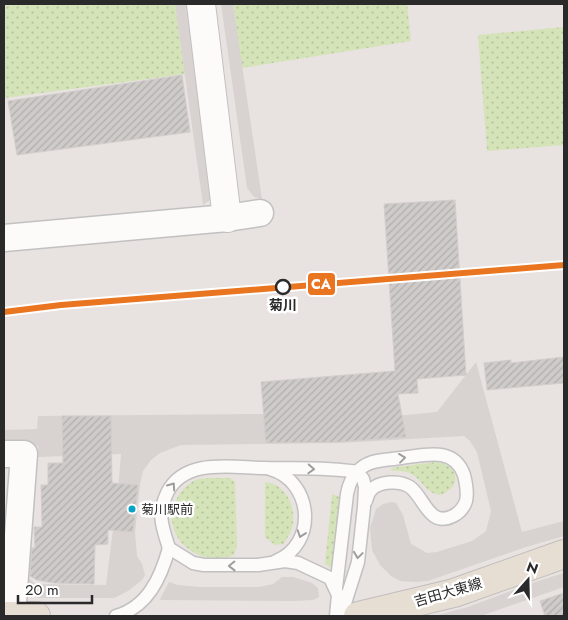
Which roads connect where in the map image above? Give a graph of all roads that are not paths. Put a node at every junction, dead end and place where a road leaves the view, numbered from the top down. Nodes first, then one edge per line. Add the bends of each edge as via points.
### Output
1 (202, 4) edge
2 (260, 213) dead end
3 (227, 218) junction
4 (4, 238) edge
5 (4, 454) edge
6 (267, 468) junction
7 (357, 472) junction
8 (364, 507) junction
9 (169, 548) junction
10 (564, 554) edge
11 (271, 562) junction
12 (336, 588) junction
13 (4, 616) edge
14 (12, 616) edge
15 (36, 616) edge
16 (116, 616) edge
17 (336, 616) edge
18 (341, 616) edge
19 (358, 616) edge

1 - 3 street
2 - 3 street
3 - 4 street
5 - 14 street via 24,454
6 -> 7 lane
9 -> 6 lane via 160,517 165,498 179,478 190,471 214,467
6 -> 11 lane via 291,482 306,515 294,550
7 - 8 lane via 366,487
7 -> 8 lane via 375,462 445,455 461,466 465,479 465,503 452,516 440,518 433,515 411,487 400,483 379,485 370,491
7 - 12 lane via 347,494
8 -> 18 lane via 358,562
11 -> 9 lane via 204,565 194,563
9 - 16 lane via 161,573 143,601 130,612
10 - 19 main road, 吉田大東線 via 454,593
11 - 12 lane via 298,563 330,578
12 - 17 lane via 339,600
13 - 14 main road
14 - 15 main road

